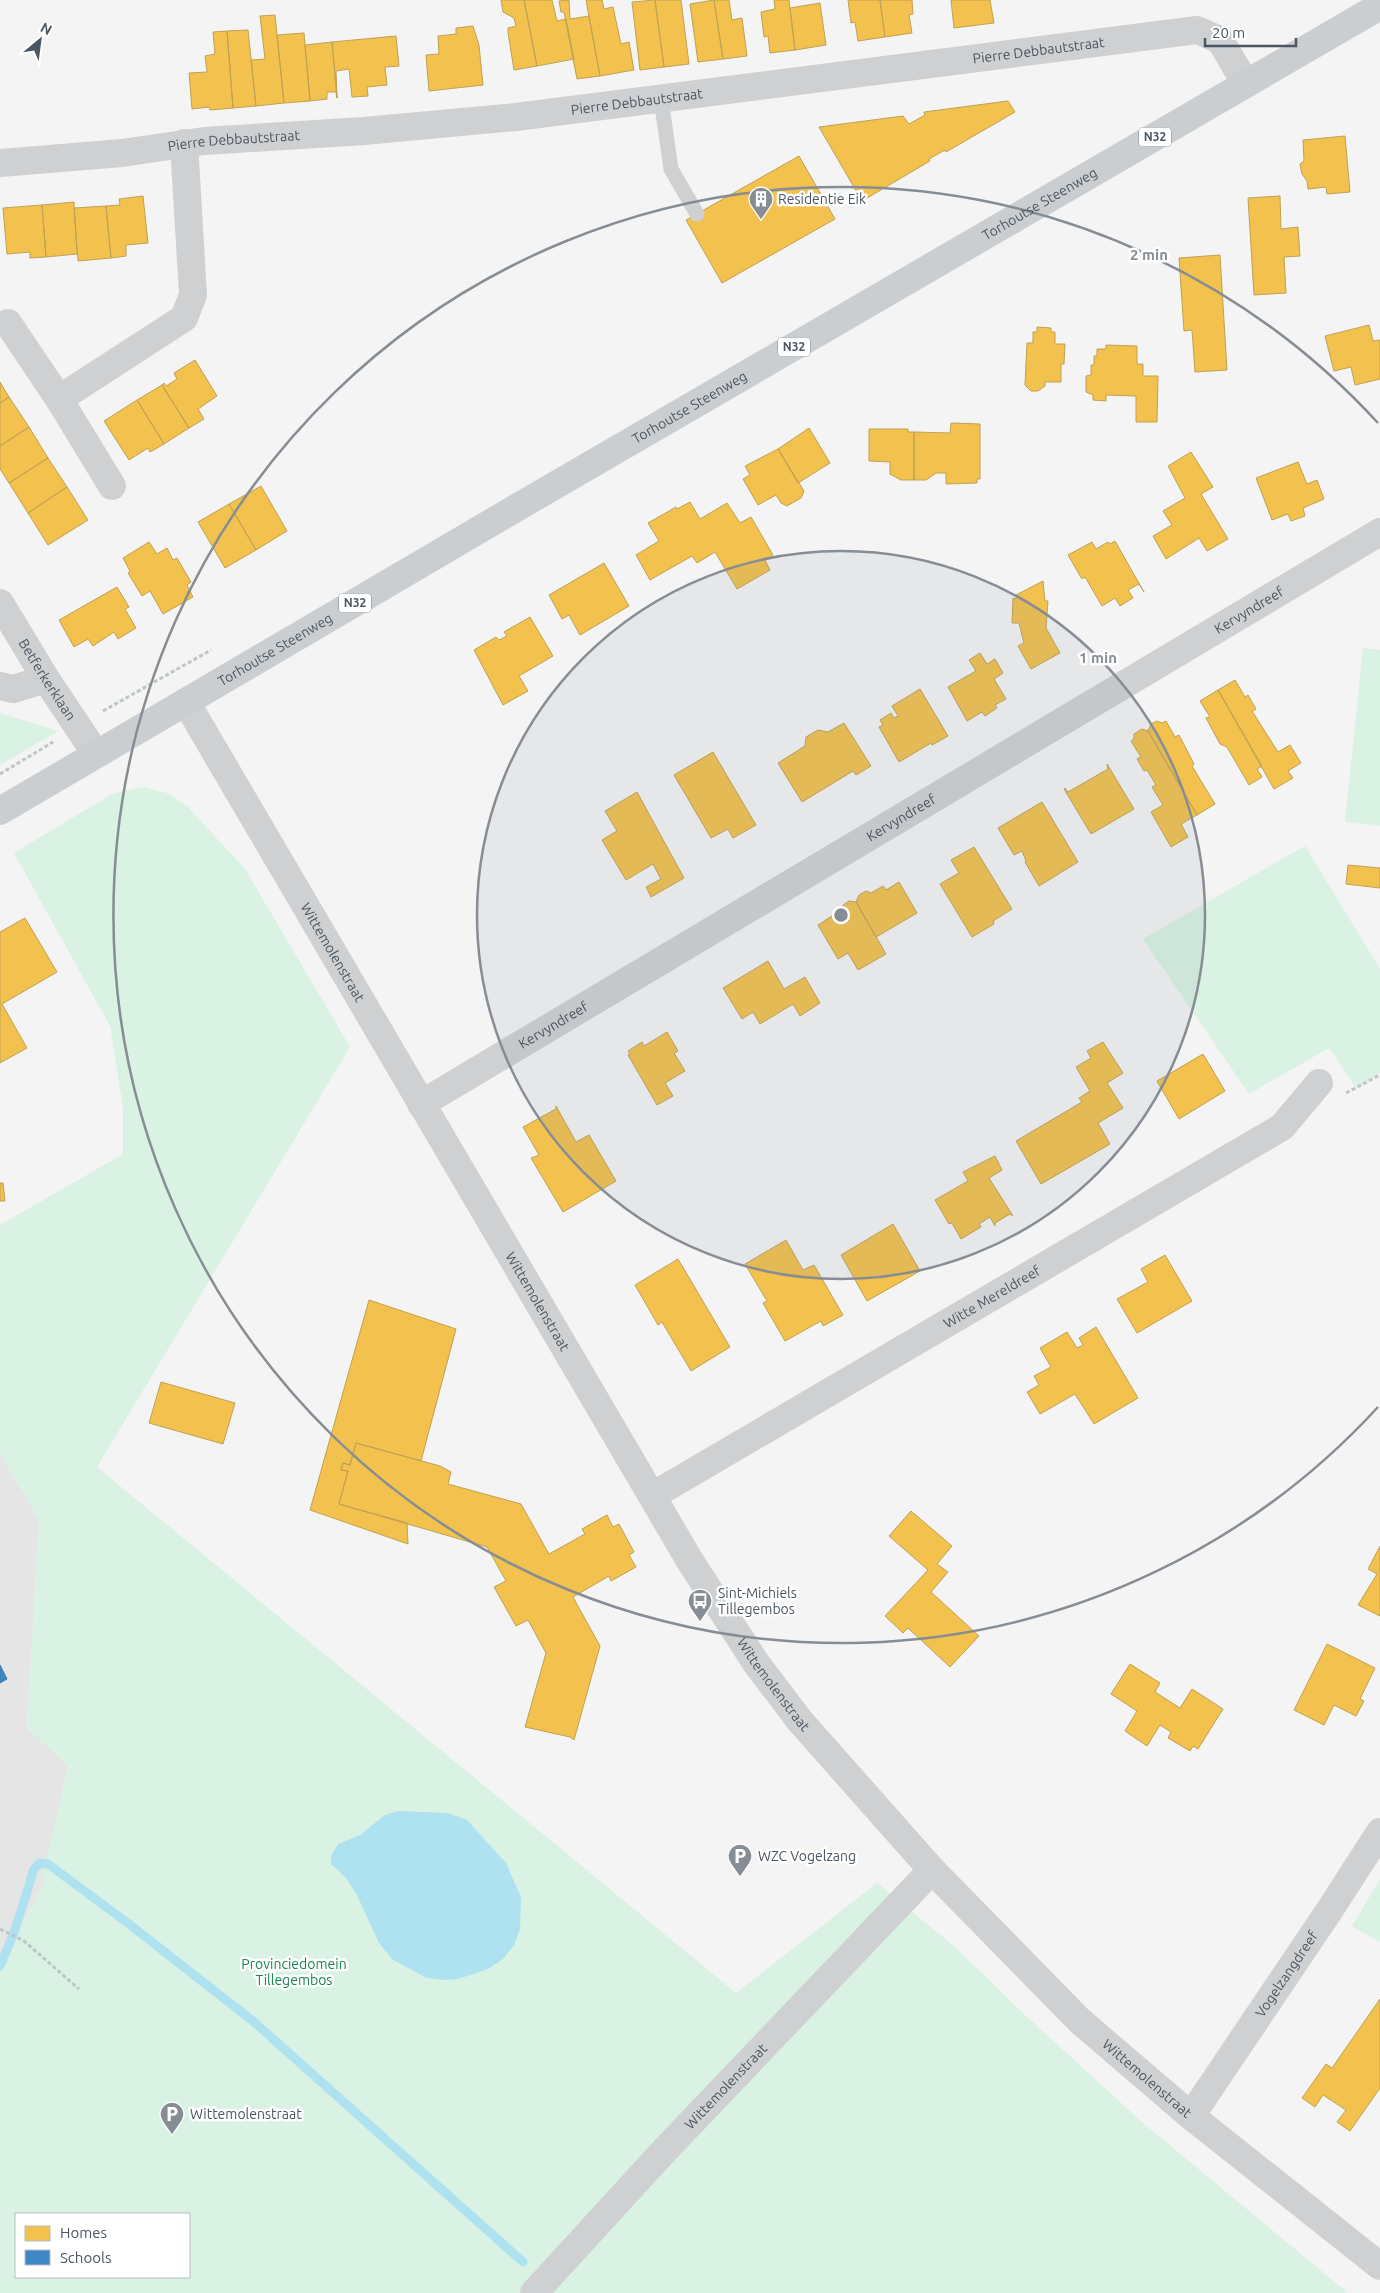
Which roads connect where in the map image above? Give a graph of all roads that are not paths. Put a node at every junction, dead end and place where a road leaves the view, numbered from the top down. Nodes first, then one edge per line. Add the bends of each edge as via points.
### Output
1 (1380, 6) edge
2 (1246, 84) junction
3 (661, 99) junction
4 (184, 143) junction
5 (0, 163) edge
6 (697, 214) dead end
7 (8, 323) dead end
8 (59, 399) junction
9 (112, 486) dead end
10 (1380, 532) edge
11 (0, 603) edge
12 (46, 679) junction
13 (0, 686) edge
14 (186, 702) junction
15 (96, 754) junction
16 (0, 811) edge
17 (1318, 1083) dead end
18 (421, 1104) junction
19 (652, 1496) junction
20 (1380, 1832) edge
21 (932, 1870) junction
22 (1191, 2116) junction
23 (1380, 2266) edge
24 (534, 2293) edge

1 - 2 main road, Torhoutse Steenweg / N32
2 - 3 street, Pierre Debbautstraat via 1220,40 1197,30
2 - 14 main road, Torhoutse Steenweg / N32
3 - 4 street, Pierre Debbautstraat via 516,117
3 - 6 lane via 670,169
4 - 5 street, Pierre Debbautstraat via 122,153
4 - 8 street via 193,295 184,318
7 - 8 street
8 - 9 street
10 - 18 street, Kervyndreef
11 - 12 street, Betferkerklaan
12 - 13 street via 13,689
12 - 15 street, Betferkerklaan
14 - 15 main road, Torhoutse Steenweg / N32
14 - 18 street, Wittemolenstraat
15 - 16 main road, Torhoutse Steenweg / N32
17 - 19 street, Witte Mereldreef via 1282,1127
18 - 19 street, Wittemolenstraat
19 - 21 street, Wittemolenstraat via 730,1624 794,1714
20 - 22 street, Vogelzangdreef
21 - 22 street, Wittemolenstraat via 1080,2021
21 - 24 street, Wittemolenstraat via 664,2151
22 - 23 street, Wittemolenstraat

